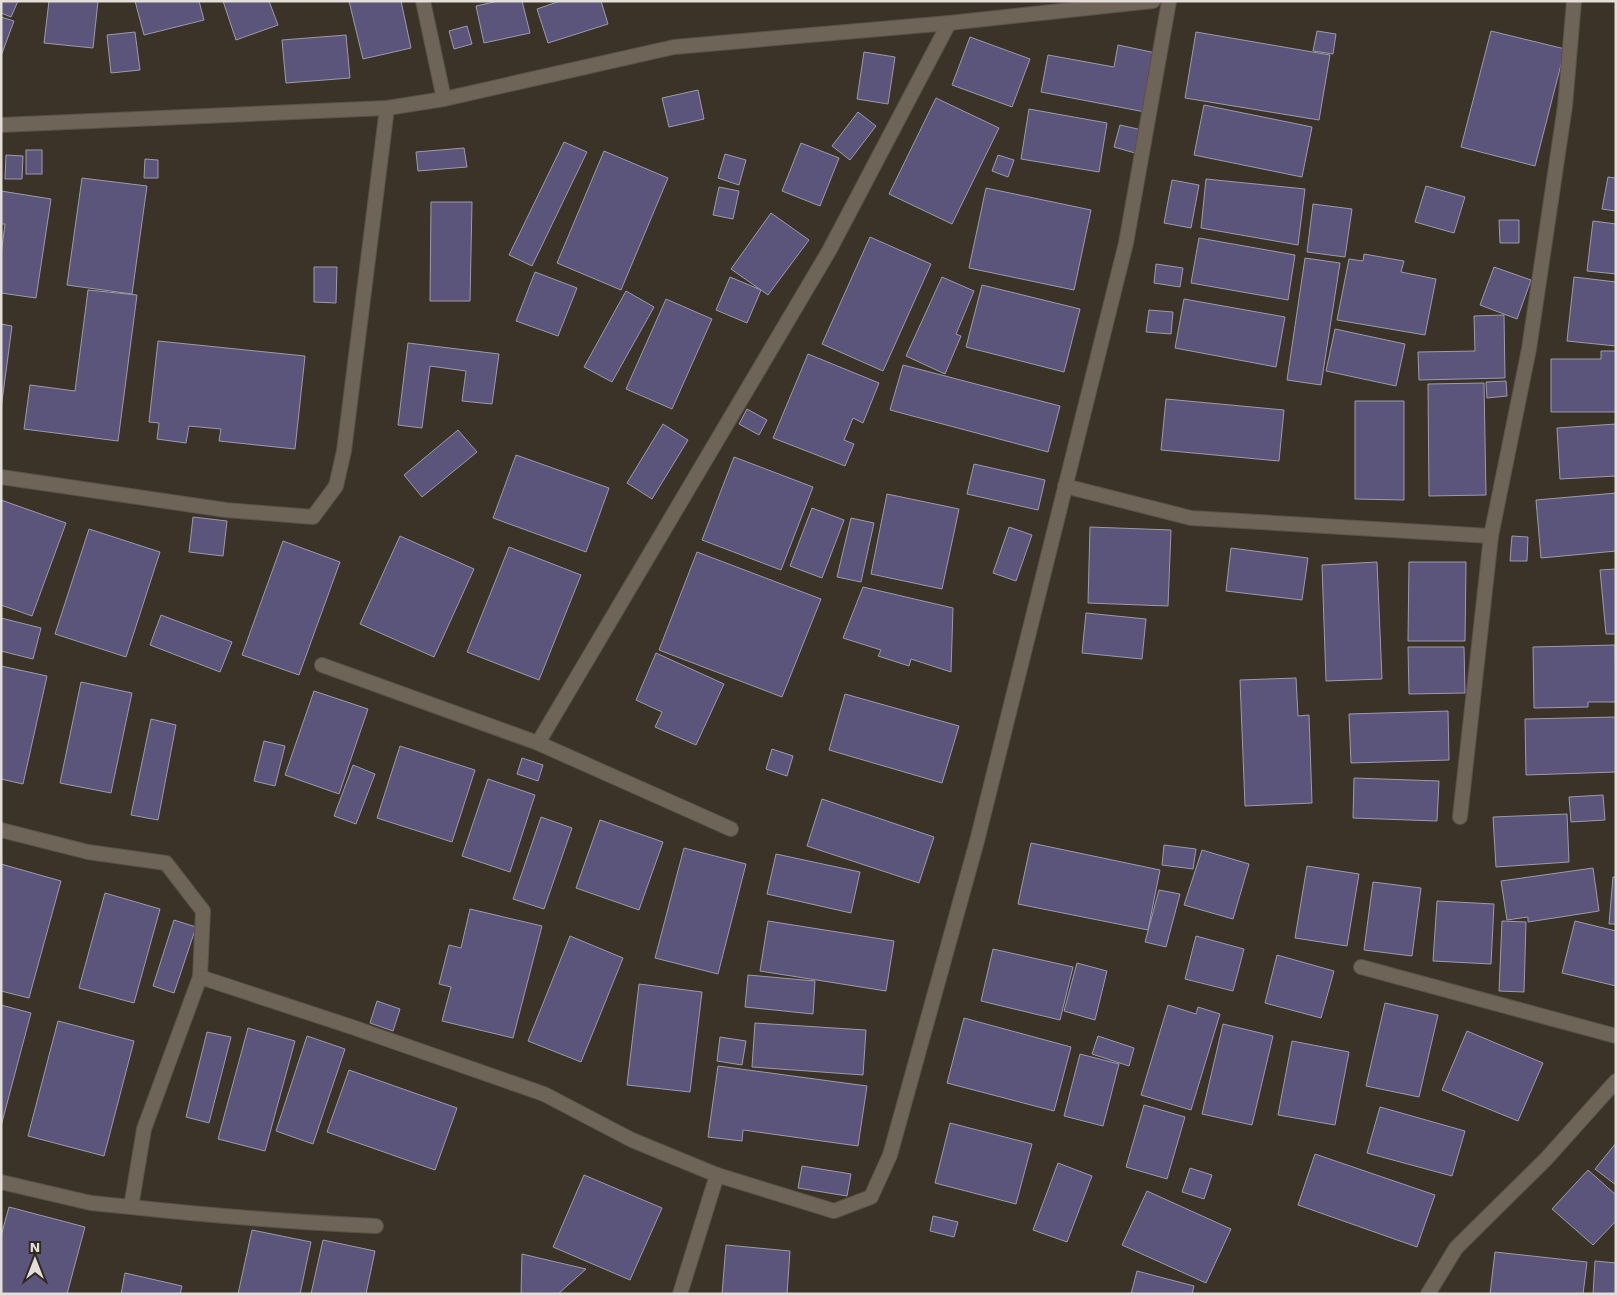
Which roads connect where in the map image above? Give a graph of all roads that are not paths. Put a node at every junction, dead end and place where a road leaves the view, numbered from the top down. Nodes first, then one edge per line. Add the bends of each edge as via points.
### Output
1 (423, 1) edge
2 (1154, 1) edge
3 (1169, 1) edge
4 (1574, 1) edge
5 (949, 23) junction
6 (444, 99) junction
7 (387, 108) junction
8 (1, 125) edge
9 (1, 477) edge
10 (1065, 486) junction
11 (1491, 536) junction
12 (322, 665) dead end
13 (538, 743) junction
14 (1460, 817) dead end
15 (731, 829) dead end
16 (1, 830) edge
17 (1361, 967) dead end
18 (200, 977) junction
19 (1616, 1036) edge
20 (1616, 1081) edge
21 (717, 1175) junction
22 (1, 1182) edge
23 (131, 1207) junction
24 (376, 1226) dead end
25 (680, 1294) edge
26 (1428, 1294) edge

1 - 6 street
2 - 5 street
3 - 10 street via 1126,243
4 - 11 street via 1565,106 1529,349
5 - 6 street via 674,47
5 - 13 street via 829,251
6 - 7 street
7 - 8 street
7 - 9 street via 344,451 336,486 313,517 226,510
10 - 11 street via 1191,518
10 - 21 street via 977,841 890,1154 870,1197 834,1211
11 - 14 street
12 - 13 street
13 - 15 street
16 - 18 street via 88,852 166,864 203,911
17 - 19 street
18 - 21 street via 544,1094 632,1140
18 - 23 street via 144,1129
20 - 26 street via 1546,1159 1456,1248
21 - 25 street
22 - 23 street via 92,1203
23 - 24 street

